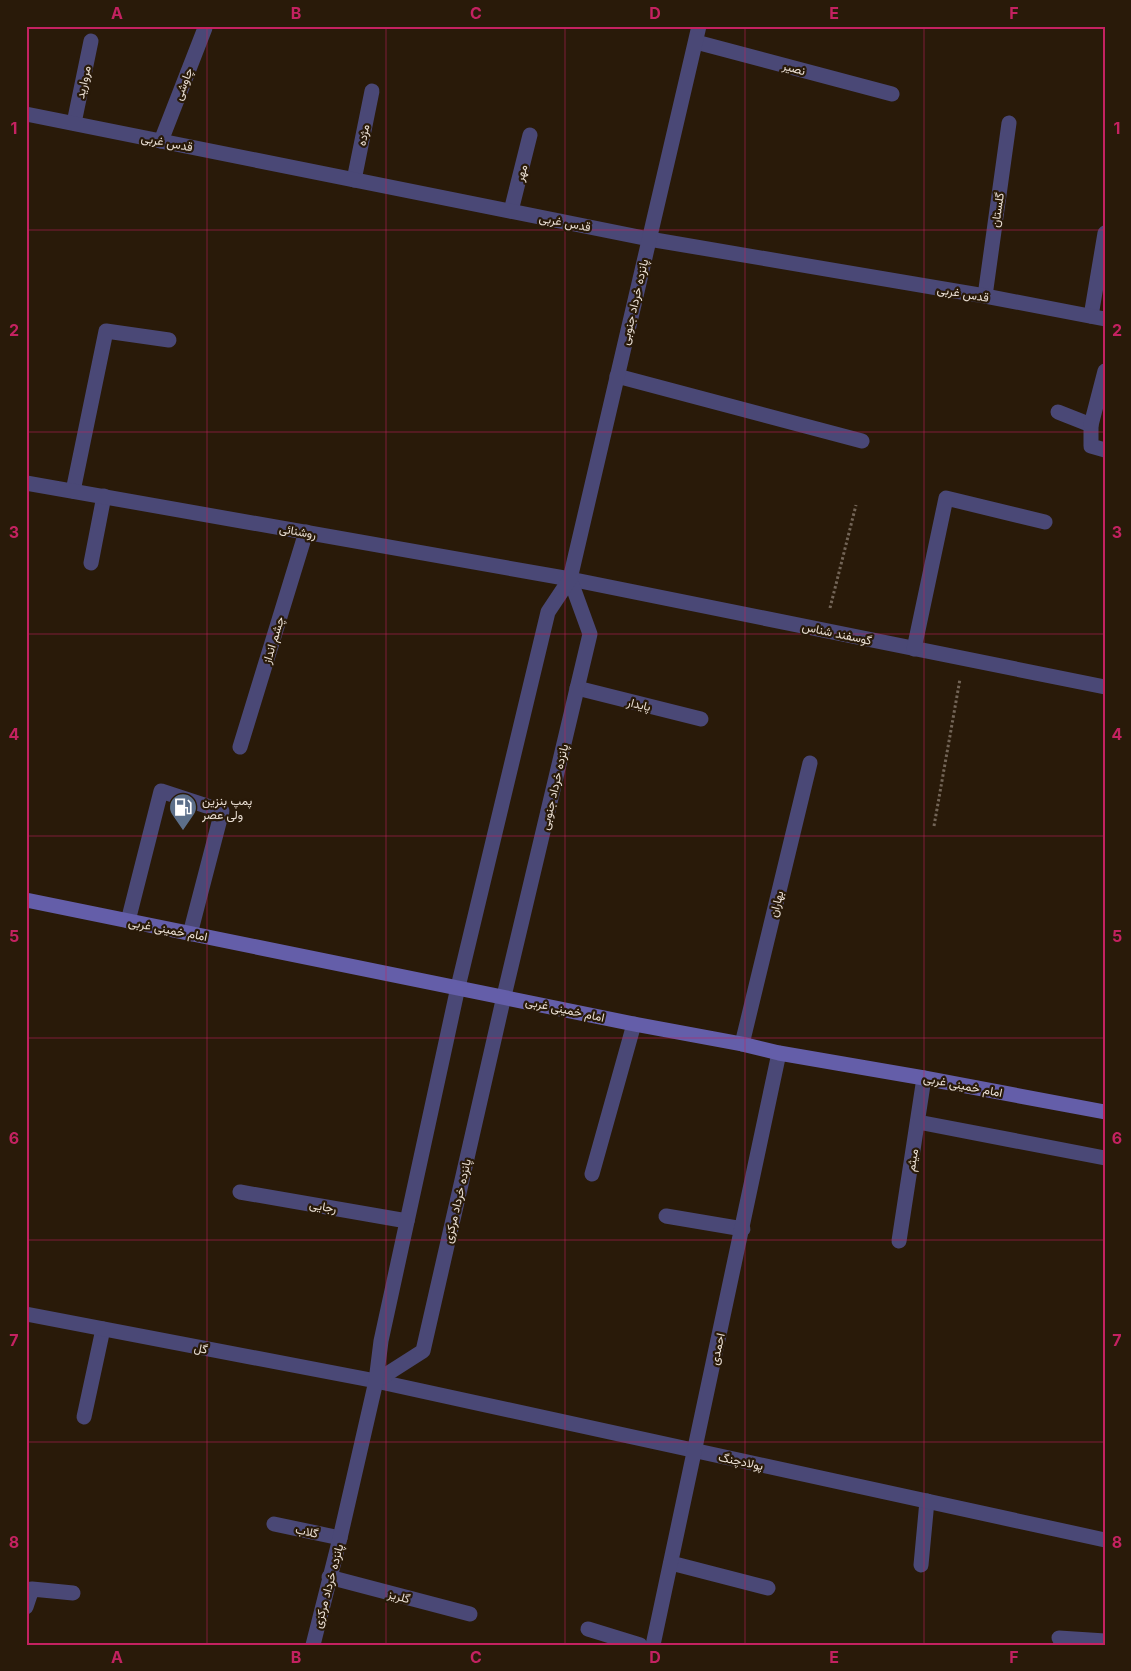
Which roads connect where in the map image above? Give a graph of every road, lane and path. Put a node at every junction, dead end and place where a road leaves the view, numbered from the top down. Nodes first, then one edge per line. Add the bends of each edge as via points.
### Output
1 (700, 26) edge
2 (205, 28) dead end
3 (91, 42) dead end
4 (696, 42) junction
5 (372, 91) dead end
6 (892, 94) dead end
7 (26, 114) edge
8 (1008, 123) dead end
9 (74, 124) junction
10 (530, 135) dead end
11 (161, 140) junction
12 (354, 180) junction
13 (511, 211) junction
14 (1105, 233) edge
15 (649, 238) junction
16 (985, 296) junction
17 (1098, 317) edge
18 (169, 340) dead end
19 (1105, 371) edge
20 (617, 376) junction
21 (1058, 412) dead end
22 (1091, 425) junction
23 (862, 441) dead end
24 (1105, 450) edge
25 (26, 483) edge
26 (73, 491) junction
27 (104, 496) junction
28 (856, 505) dead end
29 (1045, 522) dead end
30 (306, 532) junction
31 (90, 563) dead end
32 (570, 579) junction
33 (825, 631) junction
34 (914, 649) junction
35 (964, 659) junction
36 (577, 688) junction
37 (1105, 688) edge
38 (701, 719) dead end
39 (240, 747) dead end
40 (810, 763) dead end
41 (934, 826) dead end
42 (26, 900) edge
43 (128, 921) junction
44 (190, 934) junction
45 (458, 987) junction
46 (504, 996) junction
47 (634, 1024) junction
48 (742, 1044) junction
49 (779, 1053) junction
50 (924, 1078) junction
51 (1105, 1112) edge
52 (918, 1122) junction
53 (1105, 1158) edge
54 (592, 1174) dead end
55 (240, 1192) dead end
56 (666, 1216) dead end
57 (407, 1221) junction
58 (742, 1229) junction
59 (899, 1241) dead end
60 (26, 1314) edge
61 (103, 1329) junction
62 (376, 1381) junction
63 (84, 1417) dead end
64 (695, 1451) junction
65 (927, 1501) junction
66 (274, 1524) dead end
67 (340, 1538) junction
68 (1105, 1540) edge
69 (670, 1563) junction
70 (921, 1565) dead end
71 (329, 1577) junction
72 (768, 1588) dead end
73 (73, 1593) dead end
74 (26, 1607) edge
75 (470, 1614) dead end
76 (588, 1629) dead end
77 (1058, 1638) dead end
78 (1105, 1641) edge
79 (313, 1645) edge
80 (640, 1645) edge
81 (653, 1645) edge

1 - 4 street, پانزده خرداد جنوبی
2 - 11 street, چاوشی
3 - 9 street, مروارید
4 - 6 street, نصیر
4 - 15 street, پانزده خرداد جنوبی
5 - 12 street, مژده
7 - 9 street, قدس غربی
8 - 16 street, گلستان
9 - 11 street, قدس غربی
10 - 13 street, مهر
11 - 12 street, قدس غربی
12 - 13 street, قدس غربی
13 - 15 street, قدس غربی
14 - 17 street
15 - 16 street, قدس غربی
15 - 20 street, پانزده خرداد جنوبی
16 - 17 street, قدس غربی
18 - 26 street via 106,331
19 - 22 street
20 - 23 street
20 - 32 street, پانزده خرداد جنوبی
21 - 22 street
22 - 24 street via 1091,446
25 - 26 street, روشنائی
26 - 27 street, روشنائی
27 - 30 street, روشنائی
27 - 31 street
28 - 33 path
29 - 34 street via 946,498
30 - 32 street, روشنائی
30 - 39 street, چشم انداز
32 - 33 street, گوسفند شناس
32 - 36 street, پانزده خرداد جنوبی via 590,634
32 - 45 street, پانزده خرداد جنوبی via 548,612
33 - 34 street, گوسفند شناس
34 - 35 street, گوسفند شناس
35 - 37 street, گوسفند شناس
35 - 41 path
36 - 38 street, پایدار
36 - 46 street, پانزده خرداد جنوبی
40 - 48 street, بهاران
42 - 43 main road, امام خمینی غربی
43 - 44 main road, امام خمینی غربی
43 - 44 street via 161,791 222,811
44 - 45 main road, امام خمینی غربی
45 - 46 main road, امام خمینی غربی
45 - 57 street, پانزده خرداد مرکزی
46 - 47 main road, امام خمینی غربی
46 - 62 street, پانزده خرداد مرکزی via 423,1351
47 - 48 main road, امام خمینی غربی
47 - 54 street
48 - 49 main road, امام خمینی غربی
49 - 50 main road, امام خمینی غربی
49 - 58 street, احمدی
50 - 51 main road, امام خمینی غربی
50 - 52 street, میثم
52 - 53 street
52 - 59 street, میثم
55 - 57 street, رجایی
56 - 58 street
57 - 62 street, پانزده خرداد مرکزی via 381,1341
58 - 64 street, احمدی
60 - 61 street, گل
61 - 62 street, گل
61 - 63 street
62 - 64 street, پولادچنگ
62 - 67 street, پانزده خرداد مرکزی
64 - 65 street, پولادچنگ
64 - 69 street, احمدی
65 - 68 street, پولادچنگ
65 - 70 street
66 - 67 street, گلاب
67 - 71 street, پانزده خرداد مرکزی
69 - 72 street
69 - 81 street, احمدی
71 - 75 street, گلریز
71 - 79 street, پانزده خرداد مرکزی
73 - 74 street via 32,1590
76 - 80 street
77 - 78 street

